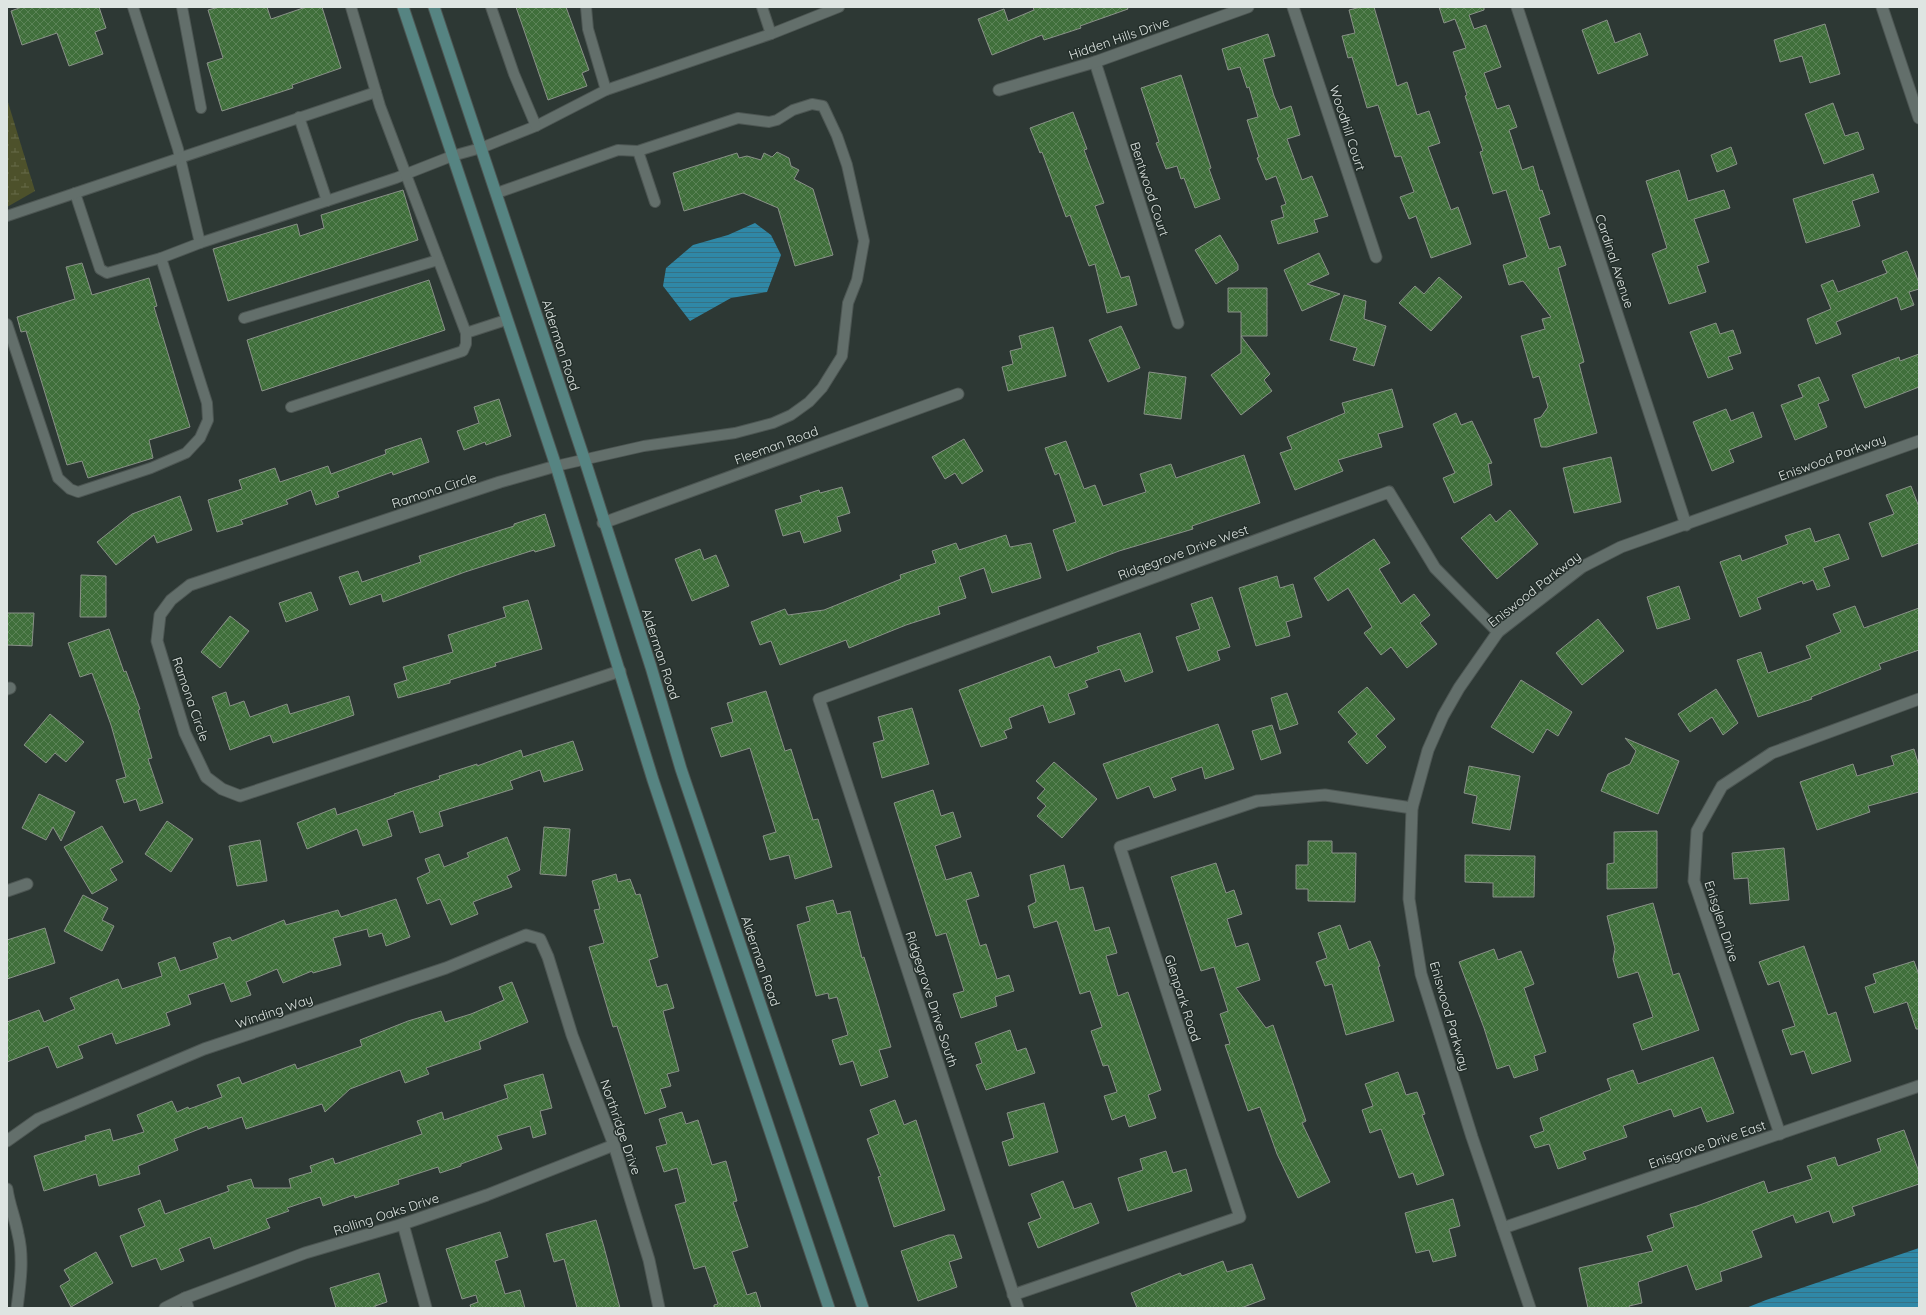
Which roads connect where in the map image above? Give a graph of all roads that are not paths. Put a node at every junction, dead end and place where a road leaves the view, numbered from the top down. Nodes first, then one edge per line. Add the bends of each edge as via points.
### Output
1 (133, 7) edge
2 (182, 7) edge
3 (351, 7) edge
4 (403, 7) edge
5 (434, 7) edge
6 (491, 7) edge
7 (586, 7) edge
8 (762, 7) edge
9 (839, 7) edge
10 (1248, 7) edge
11 (1293, 7) edge
12 (1517, 7) edge
13 (1882, 7) edge
14 (771, 34) junction
15 (1095, 62) junction
16 (606, 90) junction
17 (999, 90) dead end
18 (376, 92) junction
19 (201, 108) dead end
20 (299, 117) junction
21 (1919, 118) edge
22 (536, 126) junction
23 (481, 148) junction
24 (638, 151) junction
25 (452, 156) junction
26 (180, 158) junction
27 (406, 174) junction
28 (75, 193) junction
29 (497, 193) junction
30 (327, 201) junction
31 (655, 202) dead end
32 (7, 216) edge
33 (200, 243) junction
34 (1376, 257) dead end
35 (161, 258) junction
36 (438, 260) junction
37 (244, 318) dead end
38 (506, 320) junction
39 (1178, 323) dead end
40 (7, 324) edge
41 (466, 333) junction
42 (958, 394) dead end
43 (291, 407) dead end
44 (1919, 441) edge
45 (584, 459) junction
46 (556, 466) junction
47 (603, 523) junction
48 (1686, 525) junction
49 (1498, 632) junction
50 (620, 671) junction
51 (819, 699) joint
52 (1919, 699) edge
53 (1412, 808) junction
54 (27, 884) dead end
55 (7, 891) edge
56 (548, 957) joint
57 (1919, 1086) edge
58 (1780, 1134) junction
59 (7, 1141) edge
60 (614, 1145) junction
61 (7, 1189) edge
62 (403, 1224) junction
63 (1503, 1228) junction
64 (1014, 1295) junction
65 (186, 1303) edge
66 (17, 1308) edge
67 (165, 1308) edge
68 (426, 1308) edge
69 (659, 1308) edge
70 (829, 1308) edge
71 (863, 1308) edge
72 (1018, 1308) edge
73 (1530, 1308) edge

1 - 26 lane
2 - 19 lane
3 - 18 lane
4 - 25 main road
5 - 23 main road, Alderman Road
6 - 22 lane via 514,74
7 - 16 lane via 588,29
8 - 14 lane
9 - 14 lane
10 - 15 street, Hidden Hills Drive
11 - 34 street, Woodhill Court
12 - 48 street, Cardinal Avenue
13 - 21 street
14 - 16 lane
15 - 17 street, Hidden Hills Drive
15 - 39 street, Bentwood Court
16 - 22 lane
18 - 20 lane
18 - 27 lane
20 - 26 lane
20 - 30 lane
22 - 23 lane
23 - 25 lane
23 - 29 main road, Alderman Road
24 - 29 lane via 618,150
24 - 31 lane
24 - 45 lane via 738,118 769,122 792,110 812,104 823,106 847,165 864,241 857,280 848,303 842,356 822,388 809,402 791,415 773,423 735,433 644,446
25 - 27 lane
25 - 38 main road
26 - 28 lane
26 - 33 lane
27 - 30 lane
27 - 36 lane
28 - 32 lane
28 - 35 lane via 100,269 107,273
29 - 45 main road, Alderman Road
30 - 33 lane
33 - 35 lane
35 - 40 lane via 207,402 208,420 200,438 186,453 78,492 70,489 58,478
36 - 37 lane
36 - 41 lane
38 - 41 lane
38 - 46 main road
41 - 43 lane via 463,351
42 - 47 street, Fleeman Road
44 - 48 street, Eniswood Parkway
45 - 46 lane
45 - 47 main road, Alderman Road
46 - 50 main road
46 - 50 street, Ramona Circle via 500,482 190,585 171,600 160,615 157,640 185,733 206,776 222,789 240,796
47 - 71 main road, Alderman Road via 651,667 681,769
48 - 49 street, Eniswood Parkway via 1621,547 1582,567
49 - 51 street, Ridgegrove Drive West via 1435,568 1389,492
49 - 53 street, Eniswood Parkway via 1443,716 1428,750
50 - 70 main road via 653,780
51 - 64 street, Ridgegrove Drive South
52 - 58 street, Enisglen Drive via 1772,753 1722,786 1697,831 1694,881
53 - 63 street, Eniswood Parkway via 1409,899 1421,974
53 - 64 street, Glenpark Road via 1325,795 1257,801 1120,846 1240,1217
54 - 55 street
56 - 59 street, Winding Way via 540,939 526,935 446,968 204,1050 38,1119
56 - 60 street, Northridge Drive via 572,1035
57 - 58 street, Enisgrove Drive East
58 - 63 street, Enisgrove Drive East
60 - 62 street, Rolling Oaks Drive via 487,1195
60 - 69 street, Northridge Drive via 649,1260
61 - 66 street via 10,1209 19,1235 22,1275
62 - 65 street, Rolling Oaks Drive via 305,1253
62 - 68 street
63 - 73 street, Eniswood Parkway
64 - 72 street, Ridgegrove Drive South
65 - 67 street, Rolling Oaks Drive

